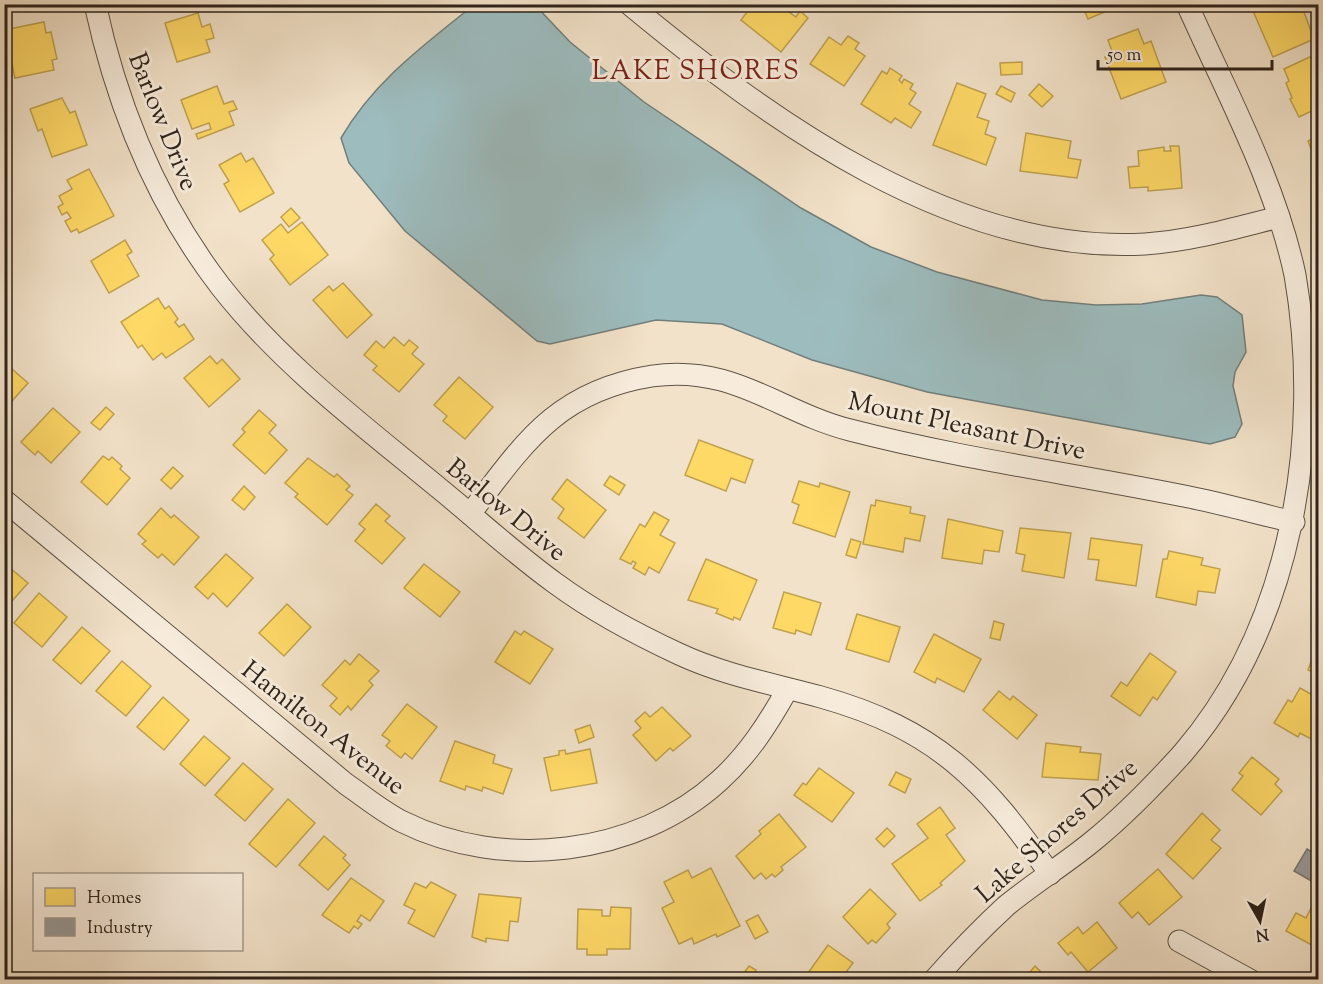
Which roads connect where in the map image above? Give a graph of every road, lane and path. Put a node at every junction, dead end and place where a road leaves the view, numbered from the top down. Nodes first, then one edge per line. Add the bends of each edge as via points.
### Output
1 (96, 4) edge
2 (629, 4) edge
3 (1187, 4) edge
4 (1279, 217) junction
5 (4, 500) edge
6 (471, 514) junction
7 (1294, 522) junction
8 (786, 690) junction
9 (1050, 874) junction
10 (1179, 941) dead end
11 (934, 980) edge
12 (1250, 980) edge

1 - 6 street, Barlow Drive via 121,99 143,155 188,240 222,288 331,399
2 - 4 street via 681,48 824,148 877,178 990,222 1098,243 1145,244 1201,237
3 - 4 street, Lake Shores Drive
4 - 7 street, Lake Shores Drive via 1295,274 1307,347 1309,393
5 - 8 street, Hamilton Avenue via 346,784 402,821 456,841 504,849 557,849 615,838 652,824 687,805 725,775 768,723
6 - 7 street, Mount Pleasant Drive via 526,441 580,399 618,383 689,374 718,377 847,429 970,458 1190,497
6 - 8 street, Barlow Drive via 557,584 628,629 682,656
7 - 9 street, Lake Shores Drive via 1282,567 1240,670 1208,722 1128,810
8 - 9 street, Barlow Drive via 868,712 930,744 982,786
9 - 11 street, Lake Shores Drive via 1006,907
10 - 12 street

